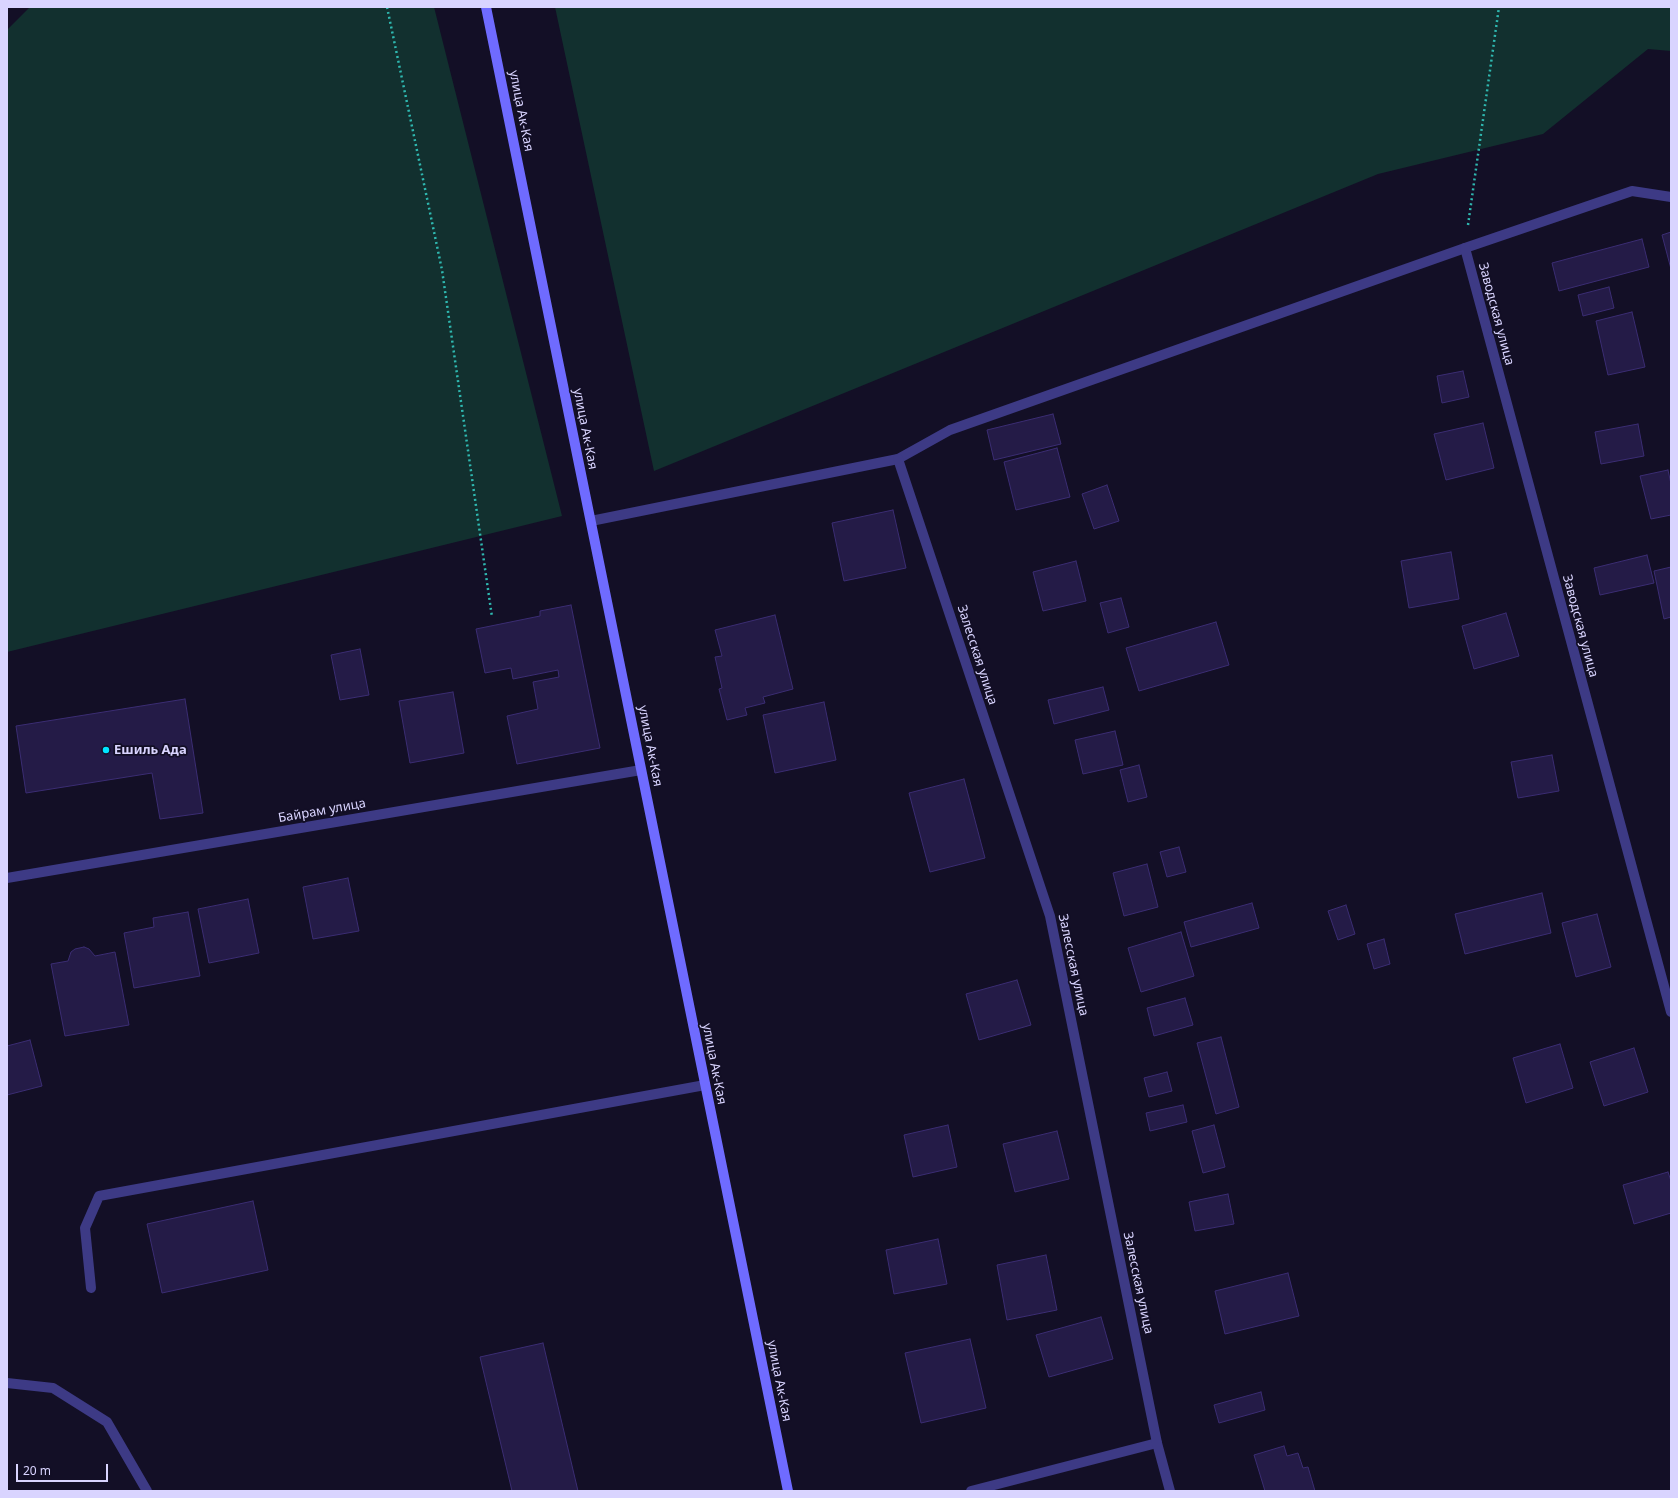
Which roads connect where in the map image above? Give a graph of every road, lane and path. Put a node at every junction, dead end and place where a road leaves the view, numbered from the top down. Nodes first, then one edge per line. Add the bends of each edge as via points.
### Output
1 (387, 7) edge
2 (486, 7) edge
3 (1499, 7) edge
4 (1671, 197) edge
5 (1465, 248) junction
6 (898, 459) junction
7 (591, 521) junction
8 (492, 617) dead end
9 (641, 770) junction
10 (7, 878) edge
11 (1671, 1012) edge
12 (705, 1085) junction
13 (91, 1288) dead end
14 (7, 1383) edge
15 (1157, 1443) junction
16 (147, 1491) edge
17 (788, 1491) edge
18 (972, 1491) edge
19 (1170, 1491) edge

1 - 8 path via 442,270
2 - 7 main road, улица Ак-Кая
3 - 5 path
4 - 5 street via 1632,191
5 - 6 street via 950,430
5 - 11 street, Заводская улица
6 - 7 street
6 - 15 street, Залесская улица via 1050,916
7 - 9 main road, улица Ак-Кая
9 - 10 street, Байрам улица
9 - 12 main road, улица Ак-Кая
12 - 13 street via 99,1196 85,1228
12 - 17 main road, улица Ак-Кая
14 - 16 street via 52,1388 107,1422
15 - 18 street
15 - 19 street, Залесская улица

